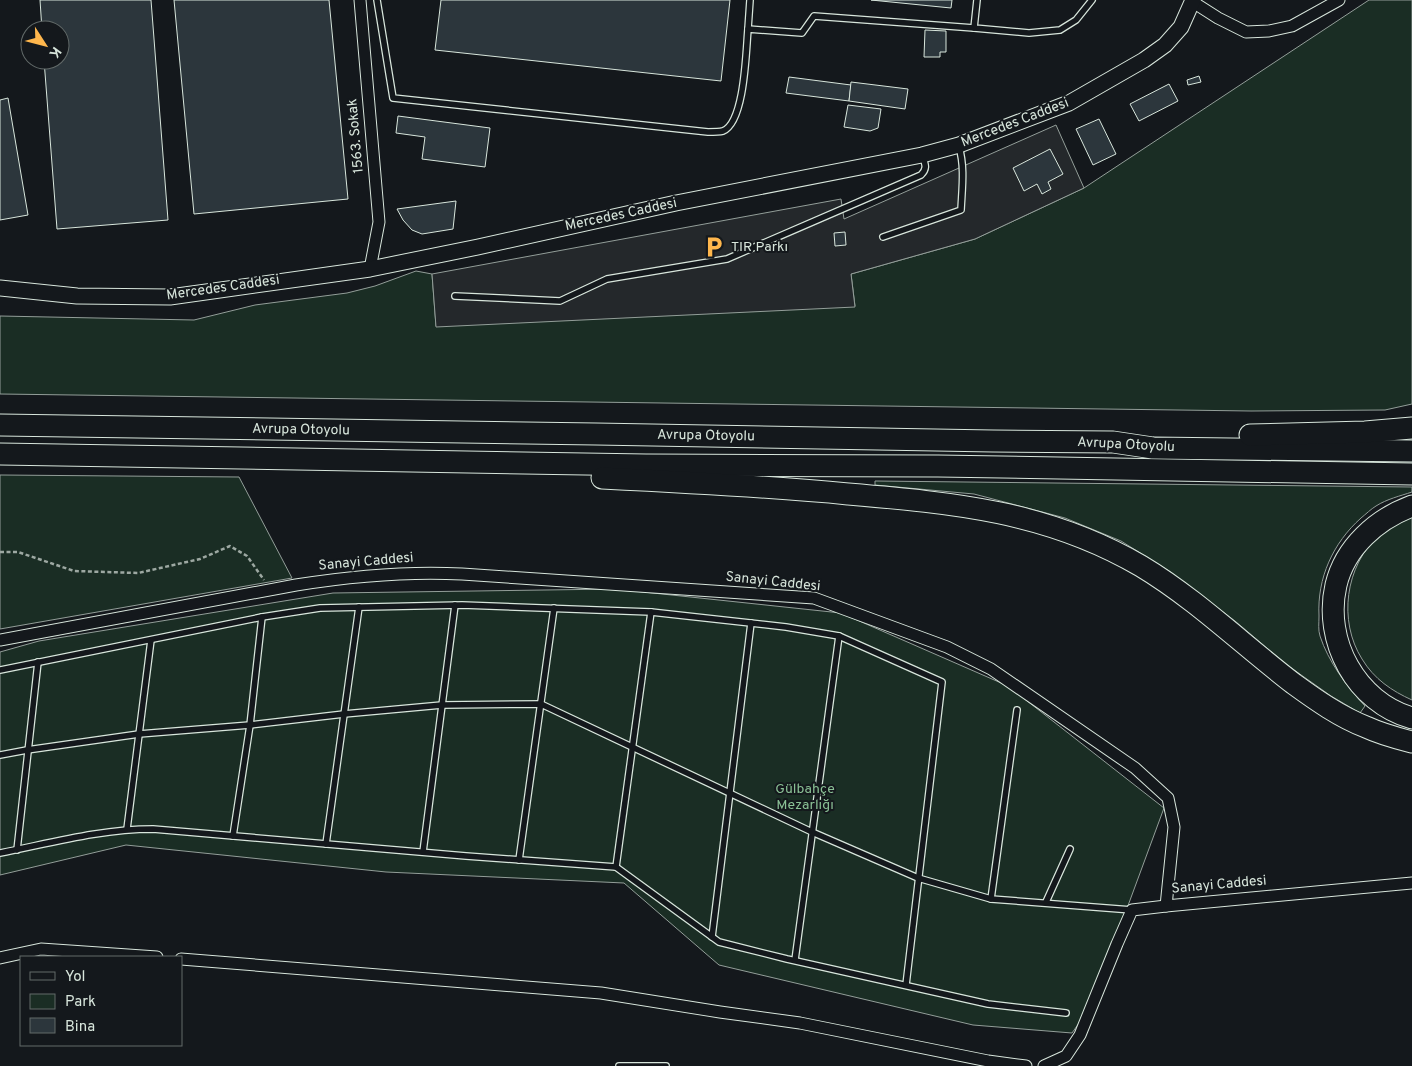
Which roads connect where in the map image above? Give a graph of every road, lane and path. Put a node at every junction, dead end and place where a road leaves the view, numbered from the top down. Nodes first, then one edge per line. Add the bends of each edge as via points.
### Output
1 (360, 0) edge
2 (377, 0) edge
3 (750, 0) edge
4 (977, 0) edge
5 (1092, 0) edge
6 (1339, 0) edge
7 (1193, 1) edge
8 (974, 28) junction
9 (748, 29) junction
10 (959, 145) junction
11 (922, 156) junction
12 (884, 236) dead end
13 (370, 269) junction
14 (0, 288) edge
15 (455, 296) dead end
16 (0, 426) edge
17 (1412, 428) edge
18 (1113, 442) junction
19 (1412, 451) edge
20 (0, 454) edge
21 (503, 462) junction
22 (1412, 474) edge
23 (1412, 506) edge
24 (0, 552) edge
25 (270, 590) junction
26 (455, 605) junction
27 (358, 607) junction
28 (554, 608) junction
29 (651, 612) junction
30 (262, 617) junction
31 (752, 623) junction
32 (839, 636) junction
33 (0, 640) edge
34 (151, 640) junction
35 (38, 662) junction
36 (0, 670) edge
37 (541, 704) junction
38 (442, 706) junction
39 (1017, 710) dead end
40 (344, 714) junction
41 (1412, 718) edge
42 (250, 726) junction
43 (139, 734) junction
44 (1412, 742) edge
45 (632, 748) junction
46 (27, 750) junction
47 (0, 755) edge
48 (729, 792) junction
49 (128, 829) junction
50 (812, 832) junction
51 (233, 836) junction
52 (326, 844) junction
53 (1070, 849) dead end
54 (17, 850) junction
55 (423, 852) junction
56 (0, 854) edge
57 (519, 860) junction
58 (616, 867) junction
59 (918, 878) junction
60 (1412, 883) edge
61 (991, 899) junction
62 (1046, 902) junction
63 (1166, 906) junction
64 (1132, 910) junction
65 (712, 937) junction
66 (142, 956) edge
67 (0, 958) edge
68 (182, 959) edge
69 (795, 960) junction
70 (906, 985) junction
71 (1066, 1013) dead end
72 (619, 1066) edge
73 (666, 1066) edge
74 (1026, 1066) edge
75 (1044, 1066) edge

1 - 13 street, 1563. Sokak via 379,222
2 - 9 lane via 393,98 708,132 723,131 732,123 741,99
3 - 9 lane
4 - 8 lane
5 - 8 lane via 1076,20 1060,30 1029,33
6 - 7 street via 1292,26 1246,32
7 - 10 street, Mercedes Caddesi via 1181,27 1165,45 1144,60 1069,103
8 - 9 lane via 814,16 802,33
10 - 11 street, Mercedes Caddesi
10 - 12 lane via 963,170 961,210
11 - 13 street, Mercedes Caddesi via 676,203
11 - 15 lane via 926,166 921,175 727,259 607,279 560,301
13 - 14 street, Mercedes Caddesi via 170,297 77,296
16 - 18 highway, Avrupa Otoyolu
17 - 18 highway via 1186,436
18 - 19 highway, Avrupa Otoyolu via 1153,448
20 - 21 highway, Avrupa Otoyolu
21 - 22 highway, Avrupa Otoyolu
21 - 44 highway via 547,473 595,478 722,484 954,504 1042,522 1080,536 1141,566 1199,607 1300,688 1364,727
23 - 41 highway via 1393,513 1374,526 1357,545 1336,585 1334,605 1338,642 1353,675 1379,702
24 - 25 path via 18,552 74,571 138,573 200,559 230,546 247,556
25 - 33 street, Sanayi Caddesi
25 - 63 street, Sanayi Caddesi via 340,578 424,572 823,601 947,647 991,669 1135,768 1168,798 1174,827
26 - 27 lane
26 - 28 lane
26 - 38 lane
27 - 30 lane via 320,608
27 - 40 lane
28 - 29 lane
28 - 37 lane
29 - 31 lane
29 - 45 lane
30 - 34 lane
30 - 42 lane
31 - 32 lane
31 - 48 lane
32 - 50 lane
32 - 59 lane via 942,682
34 - 35 lane
34 - 43 lane
35 - 36 lane
35 - 46 lane
37 - 38 lane
37 - 45 lane
37 - 57 lane
38 - 40 lane
38 - 55 lane
39 - 61 lane
40 - 42 lane
40 - 52 lane
42 - 43 lane
42 - 51 lane
43 - 46 lane
43 - 49 lane
45 - 48 lane
45 - 58 lane
46 - 47 lane
46 - 54 lane
48 - 50 lane
48 - 65 lane
49 - 51 lane
49 - 54 lane
50 - 59 lane
50 - 69 lane
51 - 52 lane
52 - 55 lane
53 - 62 lane
54 - 56 lane
55 - 57 lane
57 - 58 lane
58 - 65 lane
59 - 61 lane
59 - 70 lane
60 - 63 street, Sanayi Caddesi
61 - 62 lane
62 - 64 lane
63 - 64 street
64 - 75 street via 1080,1035 1066,1056
65 - 69 lane via 719,942
66 - 67 street via 41,949
68 - 74 street via 601,993 800,1023
69 - 70 lane
70 - 71 lane via 988,1004
72 - 73 lane

